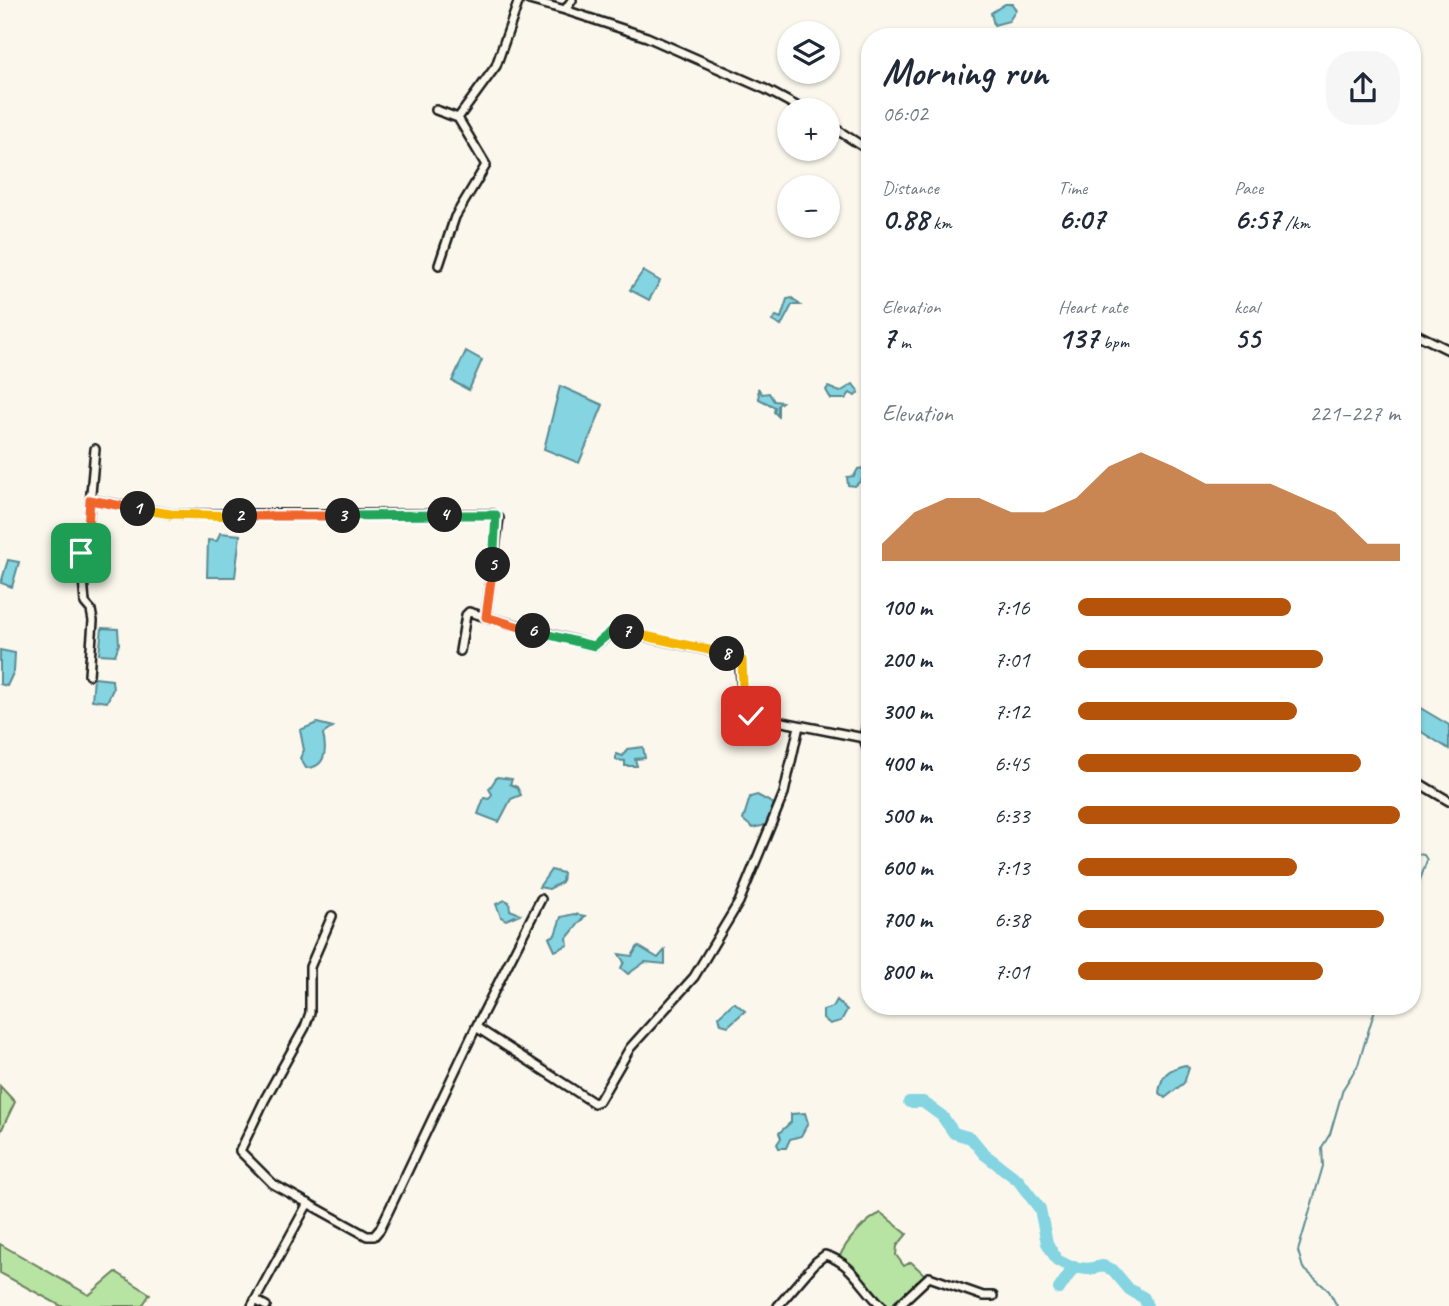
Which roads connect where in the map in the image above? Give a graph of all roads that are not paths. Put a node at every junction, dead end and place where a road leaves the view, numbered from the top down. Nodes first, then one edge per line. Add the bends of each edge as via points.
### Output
1 (519, 0) edge
2 (529, 0) edge
3 (572, 0) edge
4 (565, 10) junction
5 (782, 98) edge
6 (436, 110) dead end
7 (458, 118) junction
8 (840, 132) edge
9 (861, 145) edge
10 (439, 265) dead end
11 (1421, 336) edge
12 (1449, 350) edge
13 (96, 449) dead end
14 (90, 500) junction
15 (486, 617) junction
16 (460, 651) dead end
17 (89, 675) dead end
18 (799, 726) junction
19 (861, 737) edge
20 (1421, 784) edge
21 (1449, 801) edge
22 (541, 899) dead end
23 (332, 916) dead end
24 (476, 1027) junction
25 (308, 1203) junction
26 (993, 1296) dead end
27 (254, 1303) edge
28 (266, 1306) edge
29 (778, 1306) edge
30 (882, 1306) edge
31 (898, 1306) edge

1 - 7 street via 496,66
2 - 4 street
3 - 4 street
4 - 5 street via 647,37
6 - 7 street
7 - 10 street via 486,165 456,217
8 - 9 street
11 - 12 street
13 - 14 street
14 - 15 street via 171,514 496,515
14 - 17 street via 81,553 85,603 93,621
15 - 16 street via 469,612
15 - 18 street via 594,646 615,630 739,657 744,712
18 - 19 street
18 - 24 street via 784,793 739,902 694,977 630,1048 599,1101 589,1101
20 - 21 street
22 - 24 street
23 - 25 street via 310,967 310,1013 305,1027 240,1151 273,1184
24 - 25 street via 374,1236
25 - 27 street
26 - 31 street via 929,1277
27 - 28 street
29 - 30 street via 825,1255 859,1276 865,1290

